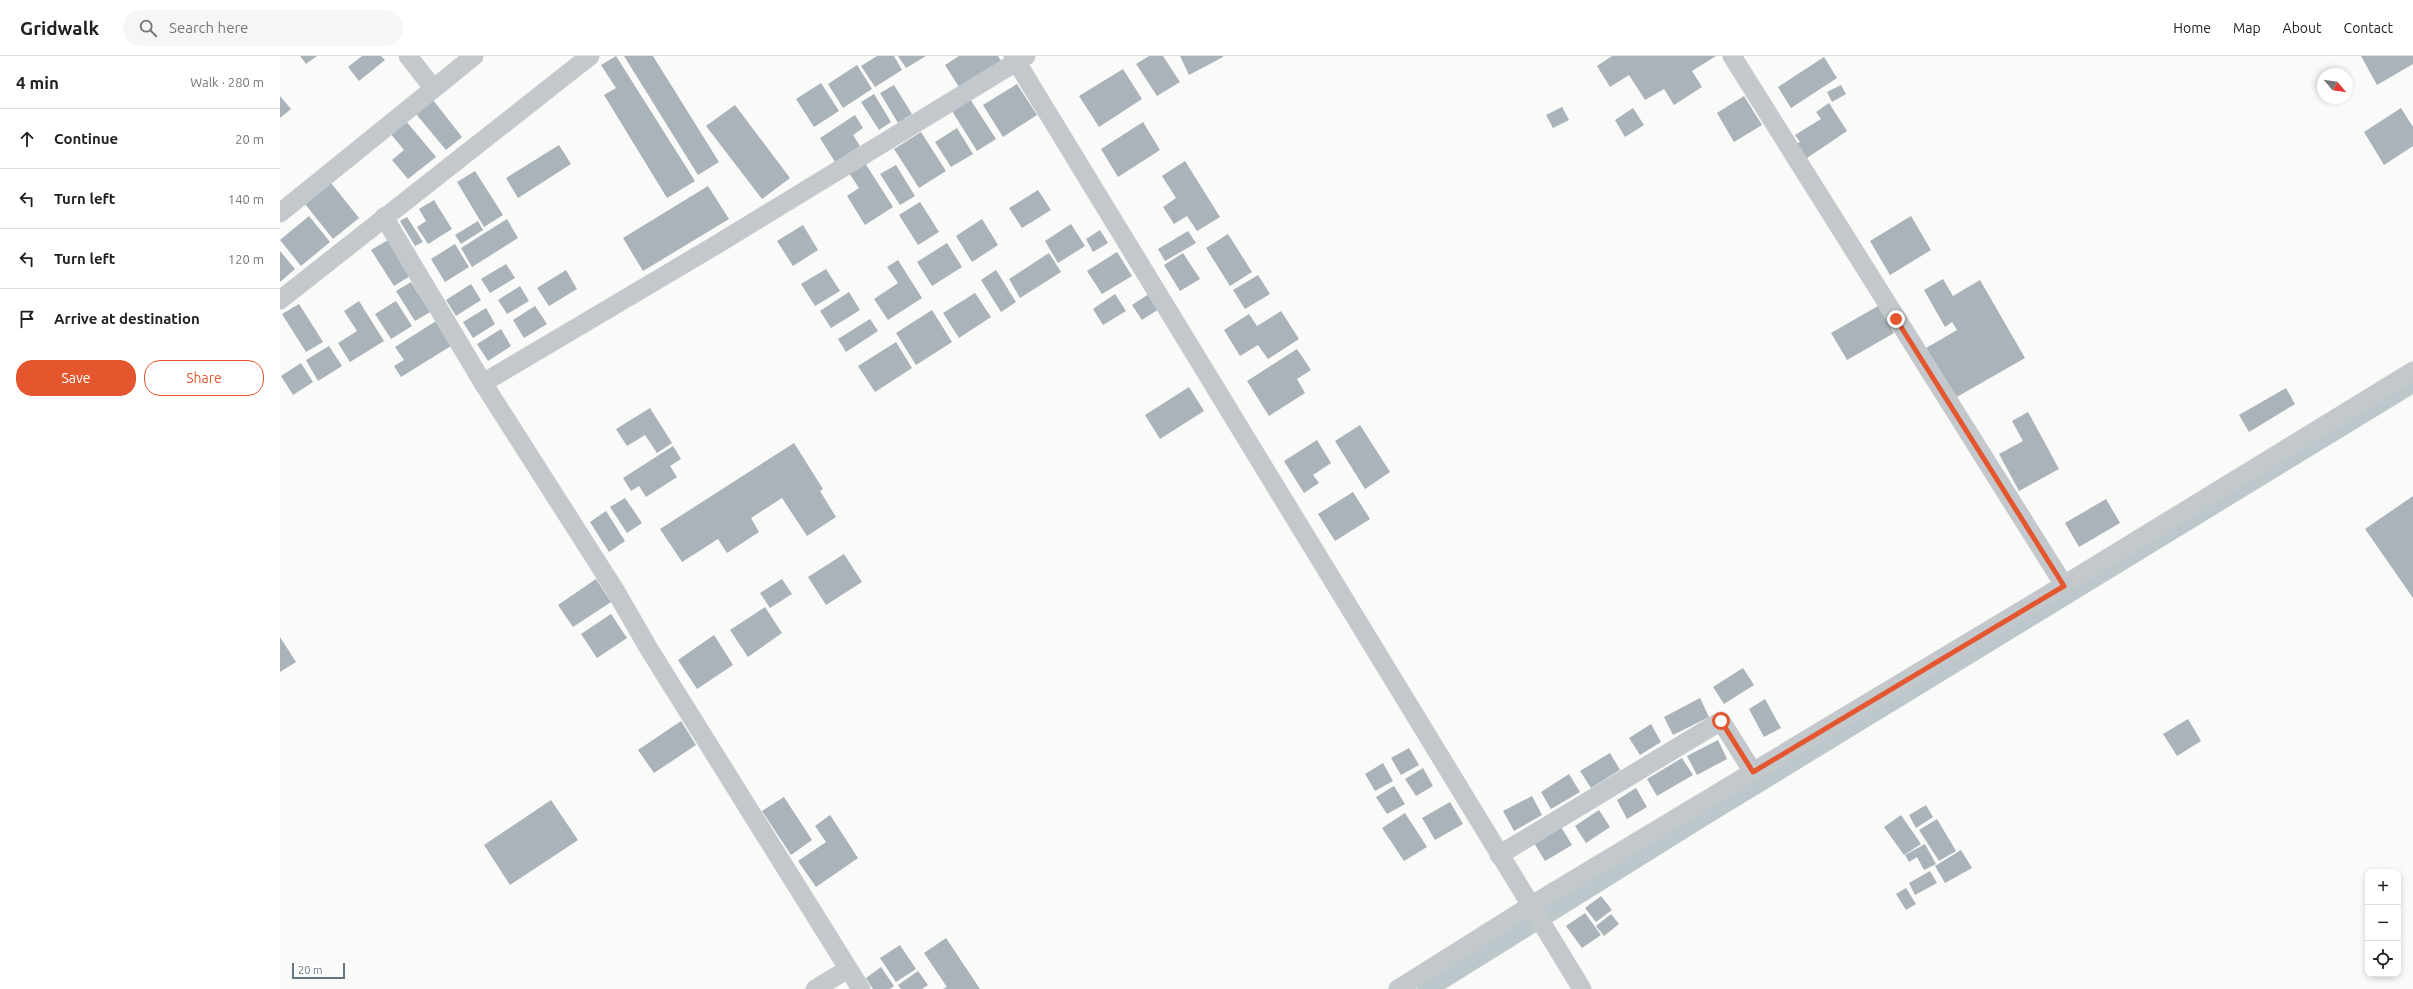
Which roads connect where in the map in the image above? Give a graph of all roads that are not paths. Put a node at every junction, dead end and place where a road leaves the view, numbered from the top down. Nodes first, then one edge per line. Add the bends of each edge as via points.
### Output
1 (408, 56) edge
2 (474, 56) edge
3 (590, 56) edge
4 (1732, 56) edge
5 (1018, 58) edge
6 (434, 88) junction
7 (280, 213) edge
8 (384, 217) junction
9 (280, 300) edge
10 (2413, 371) edge
11 (483, 383) junction
12 (2064, 586) junction
13 (1753, 772) junction
14 (1498, 855) junction
15 (1530, 906) junction
16 (848, 969) junction
17 (816, 989) edge
18 (860, 989) edge
19 (1398, 989) edge
20 (1582, 989) edge

1 - 6 street
2 - 6 street
3 - 8 street
4 - 12 street
5 - 11 street via 716,245
5 - 14 street
6 - 7 street
8 - 9 street
8 - 11 street
10 - 12 street
11 - 16 street via 616,590 649,649
12 - 13 street
13 - 14 street via 1721,721
13 - 15 street
14 - 15 street
15 - 19 street
15 - 20 street
16 - 17 street
16 - 18 street

